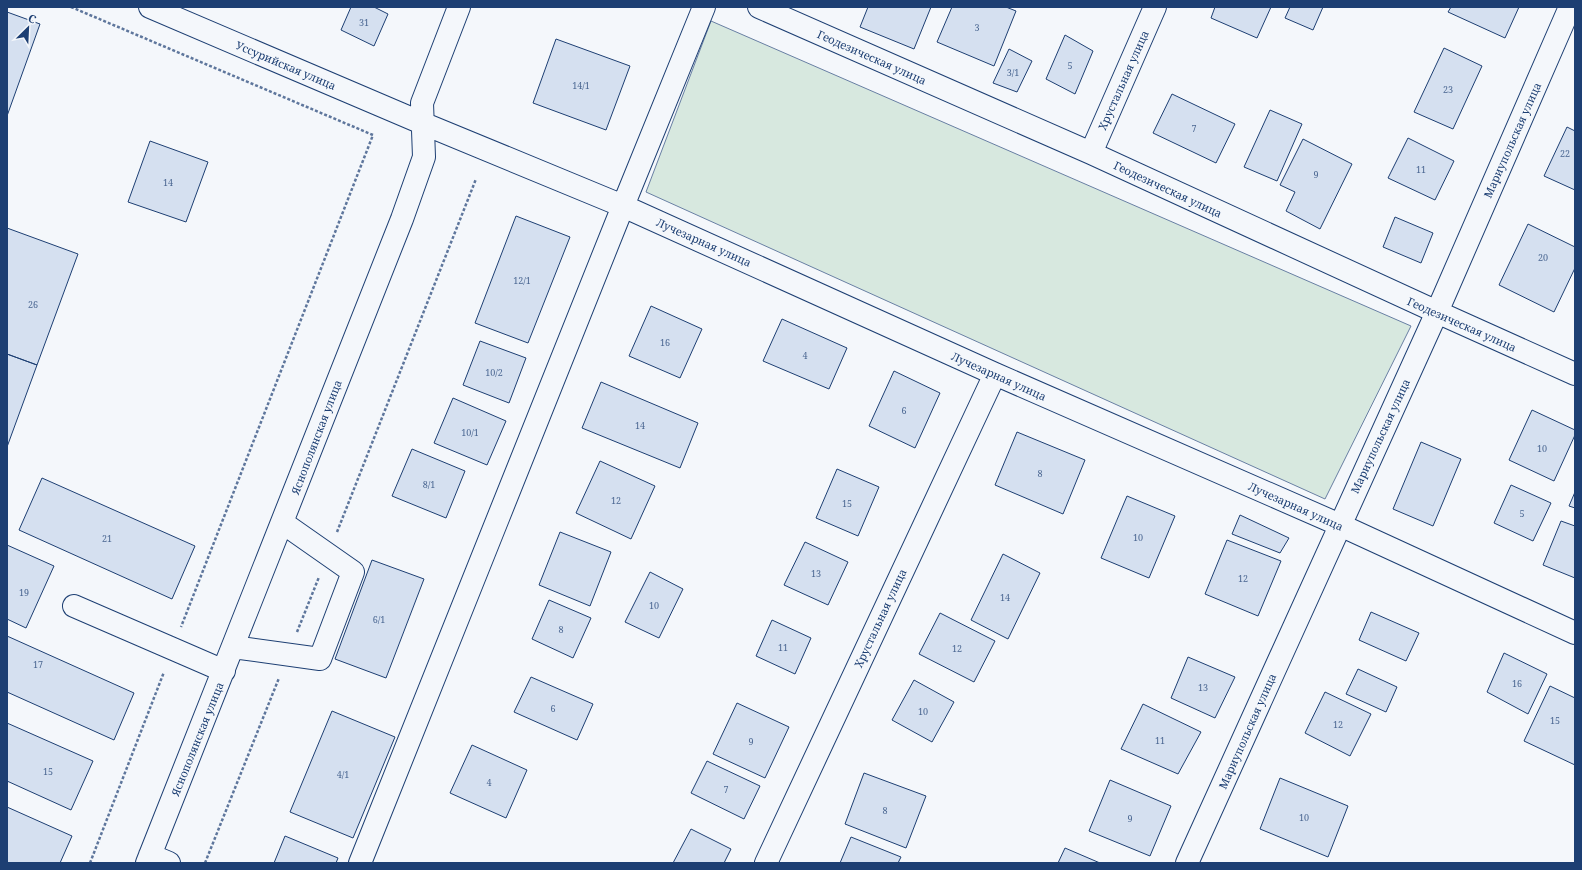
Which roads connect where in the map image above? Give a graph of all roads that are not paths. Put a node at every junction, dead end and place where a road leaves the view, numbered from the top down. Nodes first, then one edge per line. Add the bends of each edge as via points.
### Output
1 (150, 7) edge
2 (459, 7) edge
3 (704, 7) edge
4 (759, 7) edge
5 (1155, 7) edge
6 (1570, 7) edge
7 (422, 123) junction
8 (1091, 153) junction
9 (623, 206) junction
10 (1437, 312) junction
11 (995, 374) junction
12 (1575, 374) edge
13 (283, 523) junction
14 (1340, 525) junction
15 (74, 606) dead end
16 (1575, 633) edge
17 (233, 647) junction
18 (224, 671) junction
19 (156, 860) edge
20 (360, 863) edge
21 (766, 863) edge
22 (1187, 863) edge

1 - 7 street, Уссурийская улица
2 - 7 street, Яснополянская улица via 422,103
3 - 9 street
4 - 8 street, Геодезическая улица
5 - 8 street, Хрустальная улица
6 - 10 street, Мариупольская улица
7 - 9 street, Лучезарная улица
7 - 13 street, Яснополянская улица via 424,157
8 - 10 street, Геодезическая улица
9 - 11 street, Лучезарная улица
9 - 20 street
10 - 12 street, Геодезическая улица
10 - 14 street, Мариупольская улица
11 - 14 street, Лучезарная улица
11 - 21 street, Хрустальная улица
13 - 17 street, Яснополянская улица
13 - 17 street via 353,572 320,659
14 - 16 street, Лучезарная улица
14 - 22 street, Мариупольская улица
15 - 18 street
17 - 18 street, Яснополянская улица
18 - 19 street, Яснополянская улица

